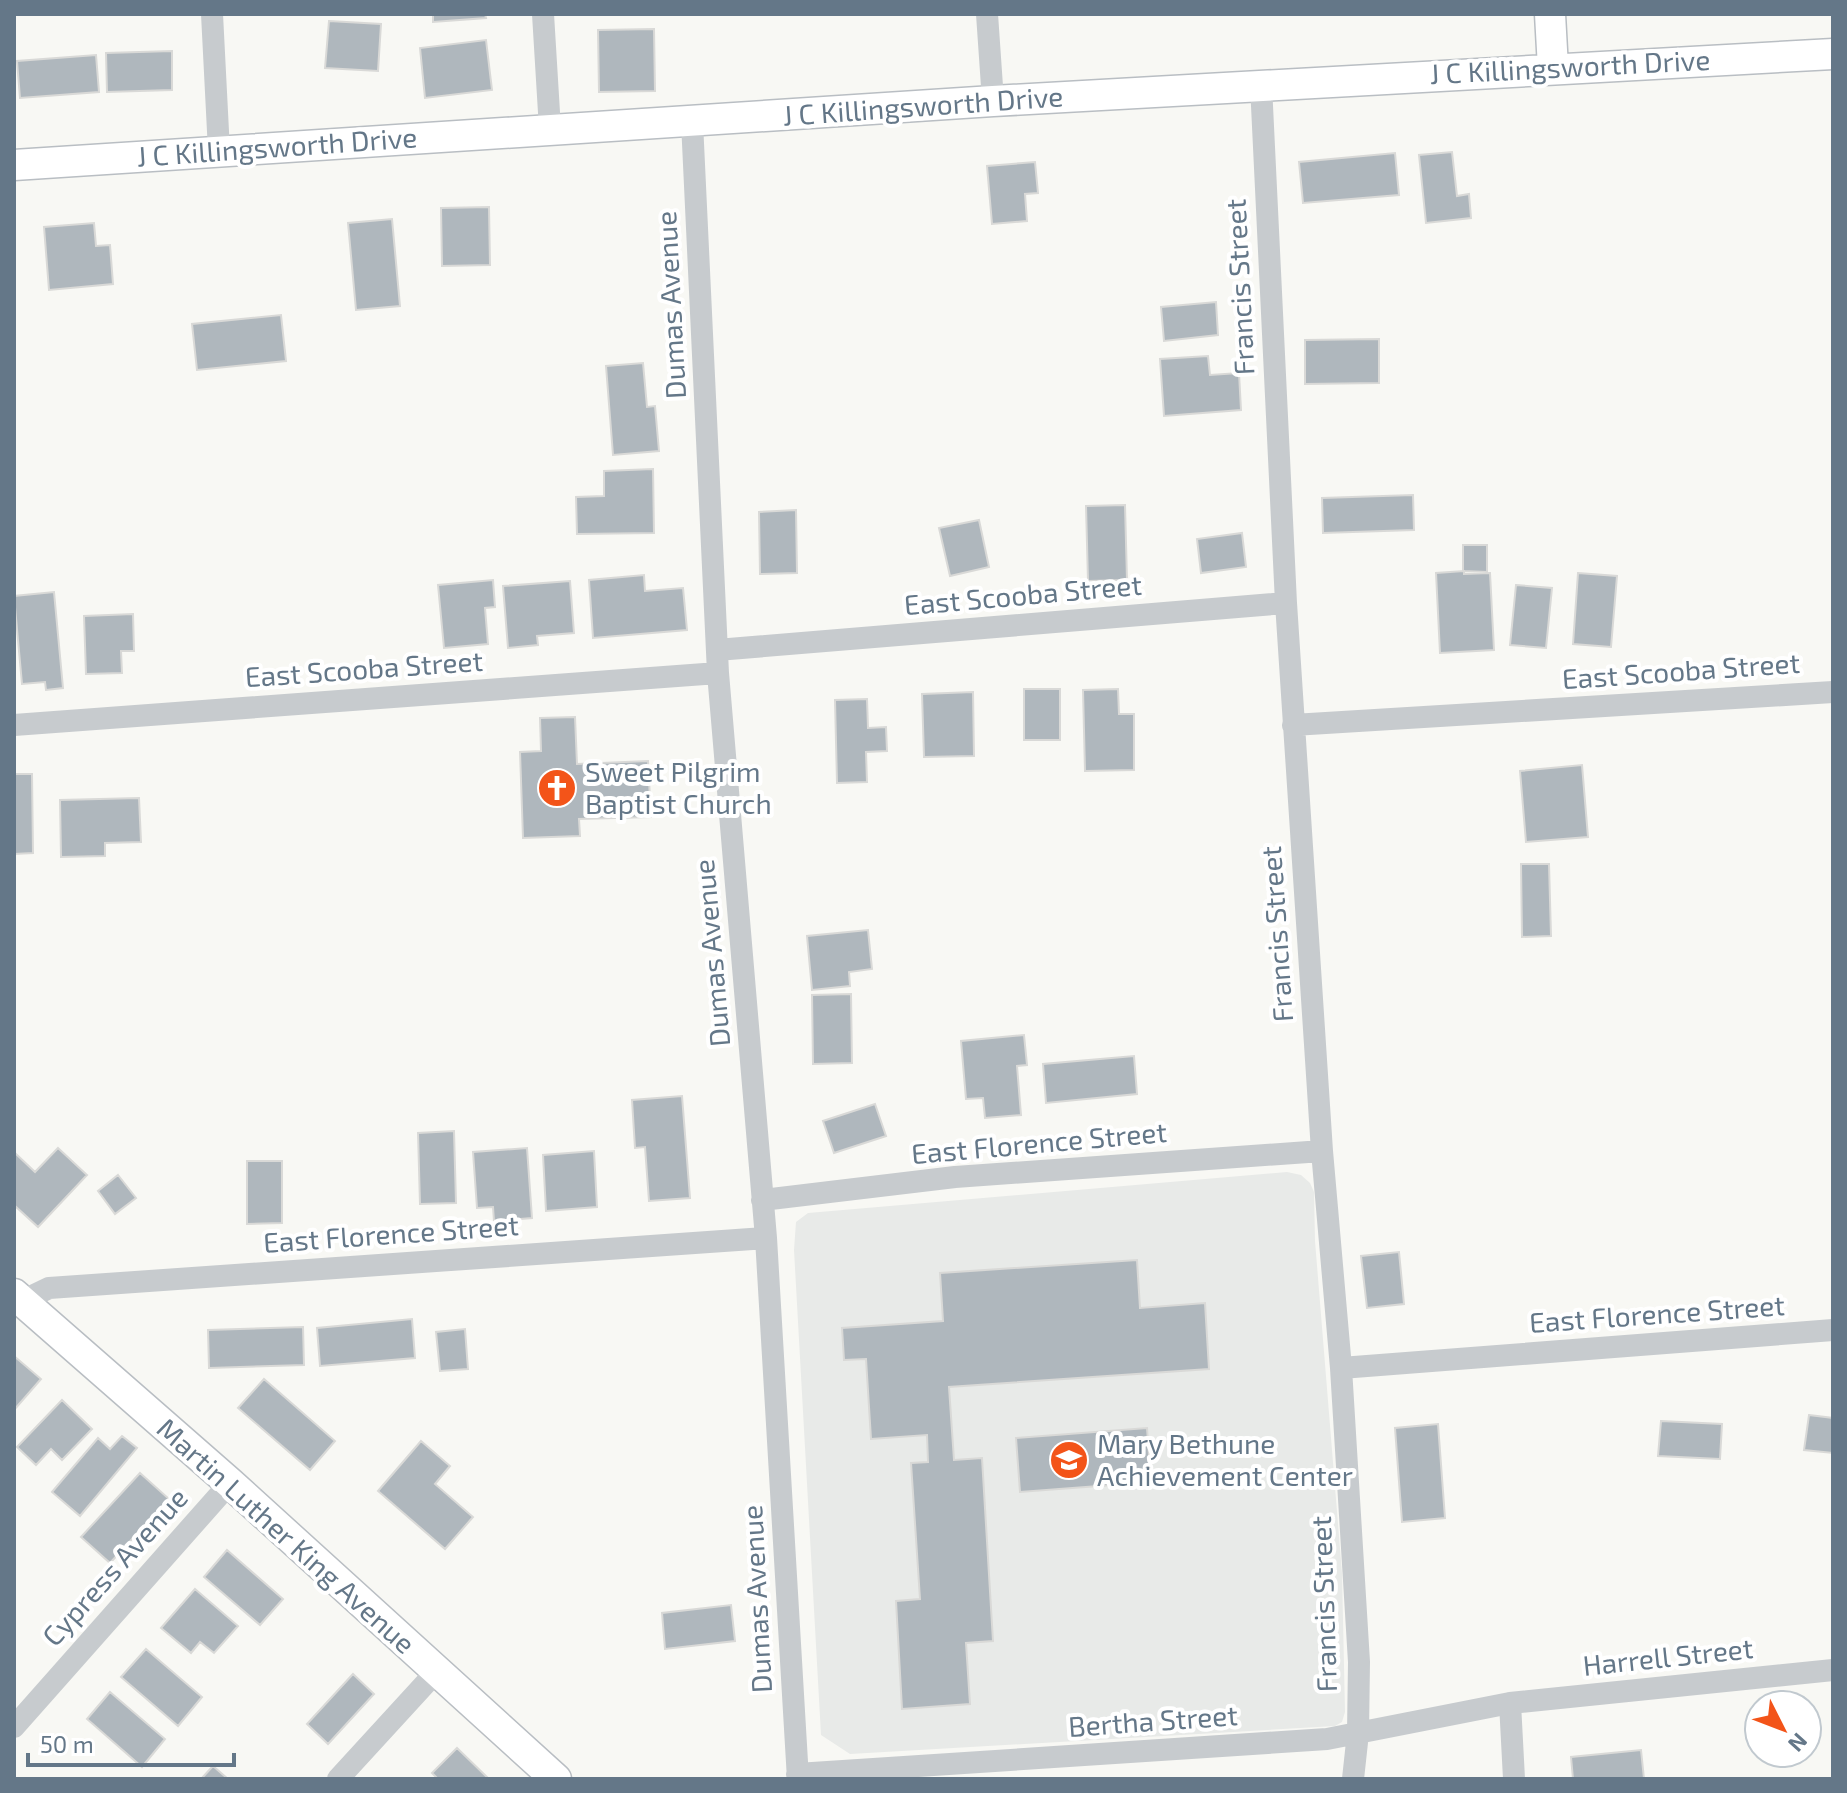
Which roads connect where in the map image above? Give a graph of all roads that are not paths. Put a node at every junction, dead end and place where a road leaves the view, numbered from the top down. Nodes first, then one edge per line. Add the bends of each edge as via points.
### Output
1 (212, 14) edge
2 (543, 14) edge
3 (987, 14) edge
4 (1550, 14) edge
5 (1833, 54) edge
6 (1553, 68) junction
7 (1261, 85) junction
8 (993, 101) junction
9 (692, 122) junction
10 (550, 129) junction
11 (219, 151) junction
12 (14, 165) edge
13 (1286, 603) junction
14 (717, 650) junction
15 (718, 673) junction
16 (1833, 692) edge
17 (14, 725) edge
18 (1293, 725) junction
19 (1322, 1151) junction
20 (762, 1200) junction
21 (766, 1238) junction
22 (18, 1297) edge
23 (1833, 1330) edge
24 (1341, 1368) junction
25 (230, 1483) junction
26 (1833, 1670) edge
27 (436, 1672) junction
28 (1510, 1703) junction
29 (14, 1727) edge
30 (1358, 1733) junction
31 (798, 1777) edge
32 (338, 1779) edge
33 (556, 1779) edge
34 (1353, 1779) edge
35 (1514, 1779) edge

1 - 11 street
2 - 10 street
3 - 8 street
4 - 6 main road
5 - 6 main road, J C Killingsworth Drive
6 - 7 main road, J C Killingsworth Drive
7 - 8 main road, J C Killingsworth Drive
7 - 13 street, Francis Street
8 - 9 main road, J C Killingsworth Drive
9 - 10 main road, J C Killingsworth Drive
9 - 14 street, Dumas Avenue
10 - 11 main road, J C Killingsworth Drive
11 - 12 main road, J C Killingsworth Drive
13 - 14 street, East Scooba Street
13 - 18 street, Francis Street
14 - 15 street, Dumas Avenue
15 - 17 street, East Scooba Street
15 - 20 street, Dumas Avenue
16 - 18 street, East Scooba Street
18 - 19 street, Francis Street
19 - 20 street, East Florence Street via 955,1177
19 - 24 street, Francis Street
20 - 21 street, Dumas Avenue
21 - 22 street, East Florence Street via 49,1288
21 - 31 street, Dumas Avenue
22 - 25 main road, Martin Luther King Avenue
23 - 24 street, East Florence Street
24 - 30 street, Francis Street via 1359,1662
25 - 27 main road, Martin Luther King Avenue
25 - 29 street, Cypress Avenue
26 - 28 street, Harrell Street
27 - 32 street
27 - 33 main road, Martin Luther King Avenue
28 - 30 street, Bertha Street
28 - 35 street
30 - 31 street, Bertha Street
30 - 34 street, Francis Street

